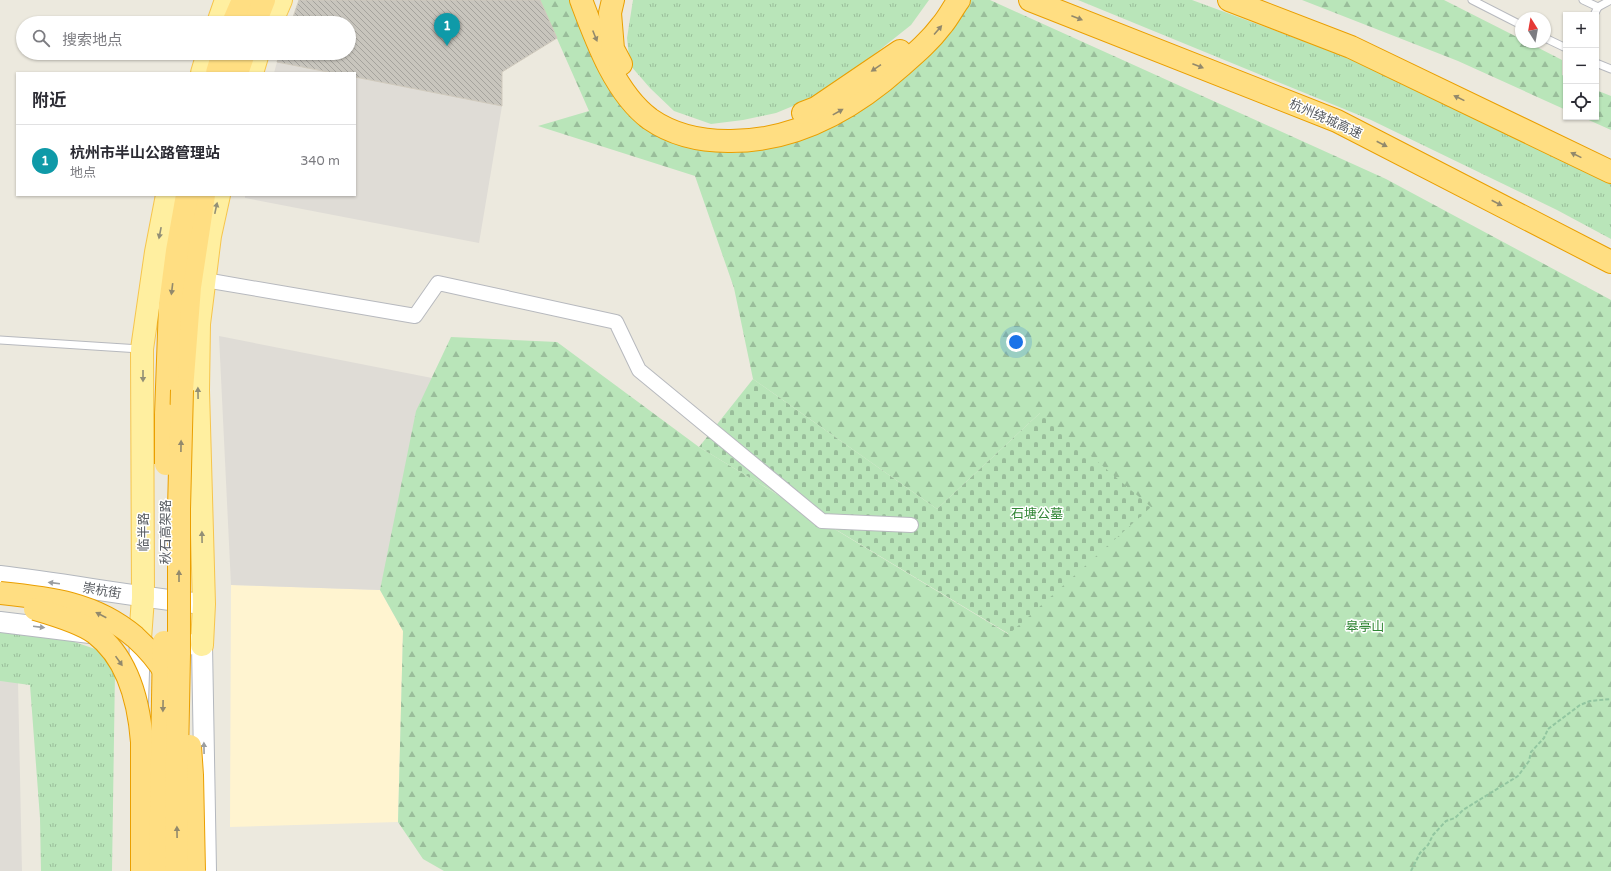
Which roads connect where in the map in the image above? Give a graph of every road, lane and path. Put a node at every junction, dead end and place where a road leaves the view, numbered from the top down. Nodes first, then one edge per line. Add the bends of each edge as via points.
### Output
1 (226, 0) edge
2 (243, 0) edge
3 (264, 0) edge
4 (281, 0) edge
5 (581, 0) edge
6 (613, 0) edge
7 (941, 0) edge
8 (958, 0) edge
9 (1229, 0) edge
10 (1269, 0) edge
11 (1472, 0) edge
12 (1583, 0) edge
13 (1611, 0) edge
14 (1035, 2) edge
15 (1598, 7) junction
16 (1596, 12) edge
17 (220, 16) edge
18 (236, 16) edge
19 (258, 16) edge
20 (274, 16) edge
21 (1515, 22) edge
22 (1551, 41) edge
23 (1351, 47) junction
24 (1563, 47) edge
25 (206, 60) edge
26 (221, 60) edge
27 (242, 60) edge
28 (256, 60) edge
29 (1599, 64) edge
30 (1611, 69) edge
31 (202, 72) edge
32 (217, 72) edge
33 (237, 72) edge
34 (252, 72) edge
35 (1611, 172) edge
36 (167, 196) edge
37 (187, 196) edge
38 (204, 196) edge
39 (219, 196) edge
40 (1611, 262) edge
41 (205, 280) junction
42 (0, 340) edge
43 (142, 349) junction
44 (911, 525) dead end
45 (0, 576) edge
46 (0, 592) edge
47 (143, 598) junction
48 (0, 604) edge
49 (204, 604) junction
50 (0, 622) edge
51 (140, 639) junction
52 (202, 645) junction
53 (1611, 699) edge
54 (131, 871) edge
55 (142, 871) edge
56 (160, 871) edge
57 (177, 871) edge
58 (194, 871) edge
59 (206, 871) edge
60 (1411, 871) edge

1 - 17 main road
2 - 18 highway
3 - 19 highway
4 - 20 main road
5 -> 8 highway via 600,48 631,101 651,119 676,132 708,141 742,141 778,135 806,127 838,112 874,89 925,45 943,24
7 -> 6 highway via 899,51 816,108 770,125 731,129 692,125 667,115 640,92 627,76 613,49 610,12
9 - 23 highway
10 - 23 highway
11 - 21 lane
12 - 15 lane
13 - 15 lane
14 -> 40 highway, 杭州绕城高速 via 1337,120
15 - 16 lane
22 - 24 lane
35 -> 23 highway
25 - 31 main road
26 - 32 highway
27 - 33 highway
28 - 34 main road
29 - 30 lane
36 -> 43 main road, 临半路
37 -> 56 highway, 秋石高架路, bridge via 169,320
57 -> 38 highway, 秋石高架路, bridge via 182,390 190,287
41 -> 39 main road via 210,236
41 - 44 street via 415,316 438,283 616,322 639,370 822,521
49 -> 41 main road via 198,390 199,324
42 - 43 lane
43 -> 47 main road, 临半路
47 -> 45 main road, 崇杭街
58 -> 46 highway, bridge via 190,743 184,717 165,672 149,649 126,630 99,614 58,601
47 - 49 main road, 崇杭街
47 - 51 main road, 临半路
48 -> 55 highway, bridge via 54,614 94,632 122,665 132,685 141,726
49 - 52 main road
50 -> 51 main road
51 - 52 main road
51 - 54 main road, 临半路
59 -> 52 main road
53 - 60 path via 1590,701 1580,705 1548,729 1518,776 1446,822 1420,853

